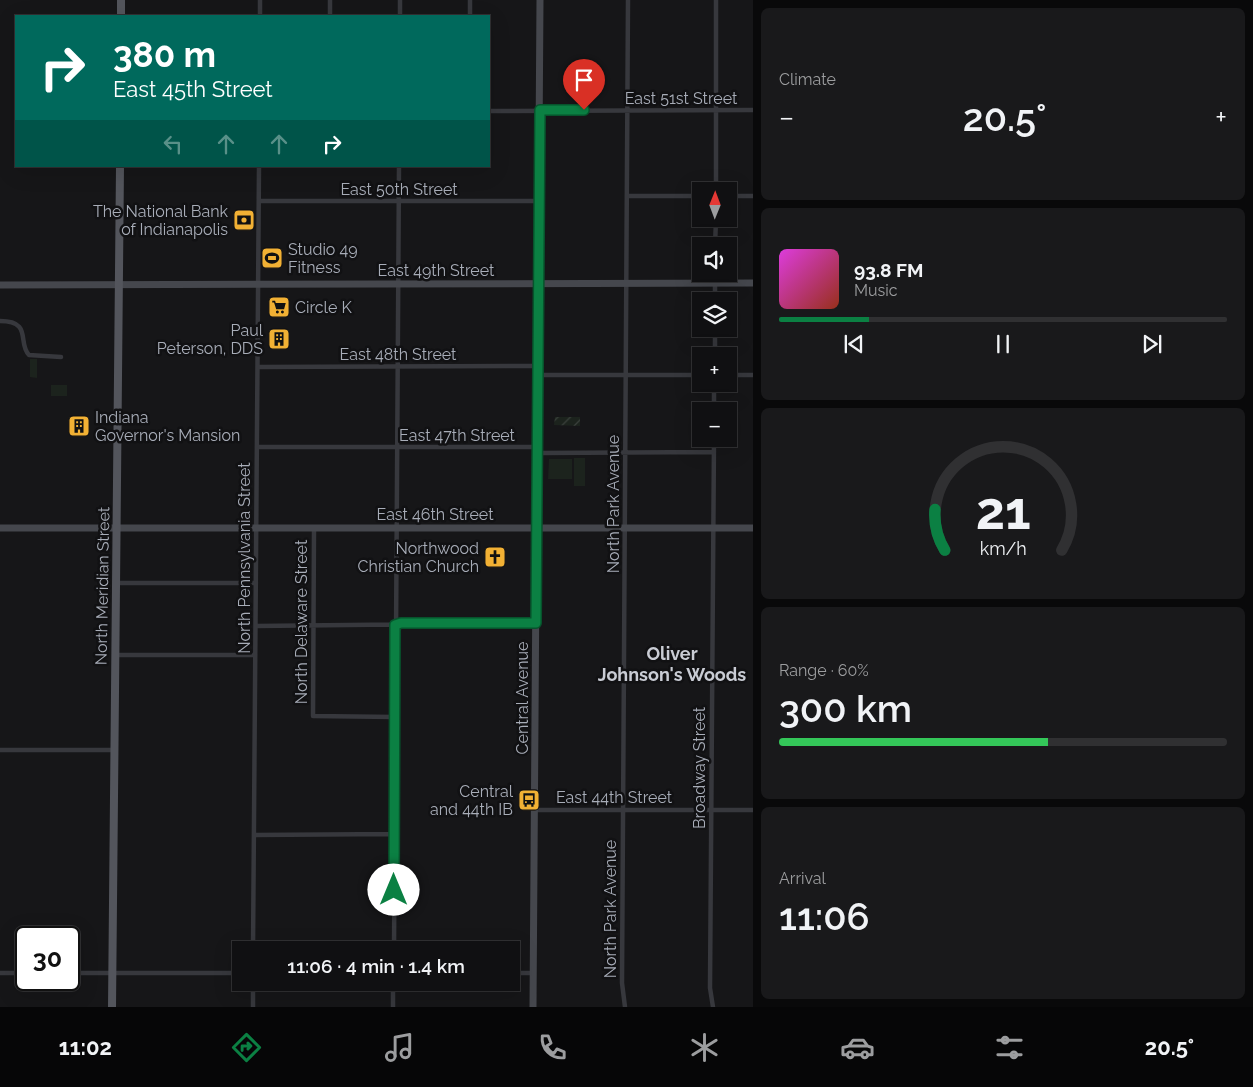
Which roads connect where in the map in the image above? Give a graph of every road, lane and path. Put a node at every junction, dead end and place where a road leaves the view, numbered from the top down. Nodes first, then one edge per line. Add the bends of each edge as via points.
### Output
1 (121, 0) edge
2 (260, 0) edge
3 (330, 0) edge
4 (400, 0) edge
5 (470, 0) edge
6 (540, 0) edge
7 (628, 0) edge
8 (716, 0) edge
9 (121, 15) edge
10 (260, 15) edge
11 (330, 15) edge
12 (400, 15) edge
13 (470, 15) edge
14 (540, 110) junction
15 (627, 110) junction
16 (716, 110) junction
17 (753, 110) edge
18 (490, 111) edge
19 (120, 167) edge
20 (259, 167) edge
21 (399, 167) edge
22 (716, 182) edge
23 (627, 196) junction
24 (692, 196) edge
25 (738, 196) edge
26 (753, 196) edge
27 (259, 201) junction
28 (399, 201) junction
29 (538, 201) junction
30 (626, 283) junction
31 (715, 283) junction
32 (753, 283) edge
33 (258, 284) junction
34 (398, 284) junction
35 (538, 284) junction
36 (0, 285) edge
37 (119, 285) junction
38 (715, 292) edge
39 (0, 321) edge
40 (61, 357) dead end
41 (258, 366) junction
42 (398, 366) junction
43 (538, 366) junction
44 (537, 375) junction
45 (626, 375) junction
46 (692, 375) edge
47 (737, 375) edge
48 (753, 375) edge
49 (257, 447) junction
50 (397, 447) junction
51 (537, 447) junction
52 (714, 447) edge
53 (625, 452) junction
54 (714, 452) junction
55 (0, 528) edge
56 (117, 528) junction
57 (256, 528) junction
58 (314, 528) junction
59 (396, 528) junction
60 (536, 528) junction
61 (625, 528) junction
62 (713, 528) junction
63 (753, 528) edge
64 (116, 583) junction
65 (256, 583) junction
66 (536, 623) junction
67 (395, 625) junction
68 (256, 626) junction
69 (314, 626) junction
70 (116, 655) junction
71 (255, 655) junction
72 (396, 717) junction
73 (0, 750) edge
74 (114, 750) junction
75 (535, 810) junction
76 (623, 810) junction
77 (711, 810) junction
78 (753, 810) edge
79 (395, 834) junction
80 (254, 835) junction
81 (253, 941) edge
82 (394, 941) edge
83 (80, 972) edge
84 (112, 972) junction
85 (0, 973) edge
86 (15, 973) edge
87 (232, 973) edge
88 (520, 973) edge
89 (533, 973) junction
90 (253, 991) edge
91 (393, 991) edge
92 (112, 1007) edge
93 (252, 1007) edge
94 (393, 1007) edge
95 (533, 1007) edge
96 (625, 1007) edge
97 (713, 1007) edge

1 - 9 main road
2 - 10 street
3 - 11 street
4 - 12 street
5 - 13 street
6 - 14 main road, Central Avenue
7 - 15 street, North Park Avenue
8 - 16 street
14 - 15 street, East 51st Street
14 - 18 street, East 51st Street
14 - 29 main road, Central Avenue
15 - 16 street, East 51st Street
15 - 23 street, North Park Avenue
16 - 17 street, East 51st Street
16 - 22 street
19 - 37 main road, North Meridian Street
20 - 27 street, North Pennsylvania Street
21 - 28 street
23 - 24 street
23 - 30 street, North Park Avenue
25 - 26 street
27 - 28 street, East 50th Street
27 - 33 street, North Pennsylvania Street
28 - 29 street, East 50th Street
28 - 34 street
29 - 35 main road, Central Avenue
30 - 31 main road, East 49th Street
30 - 35 main road, East 49th Street
30 - 45 street, North Park Avenue
31 - 32 main road, East 49th Street
31 - 38 street
33 - 34 main road, East 49th Street
33 - 37 main road, East 49th Street
33 - 41 street, North Pennsylvania Street
34 - 35 main road, East 49th Street
34 - 42 street
35 - 43 main road, Central Avenue
36 - 37 main road, East 49th Street
37 - 56 main road, North Meridian Street
39 - 40 street via 20,328 25,351 29,355
41 - 42 street, East 48th Street
41 - 49 street, North Pennsylvania Street
42 - 43 street, East 48th Street
42 - 50 street
43 - 44 main road, Central Avenue
44 - 45 street
44 - 51 main road, Central Avenue
45 - 46 street
45 - 53 street, North Park Avenue
47 - 48 street
49 - 50 street, East 47th Street
49 - 57 street, North Pennsylvania Street
50 - 51 street, East 47th Street
50 - 59 street
51 - 53 street, East 47th Street via 542,453
51 - 60 main road, Central Avenue
52 - 54 street, Broadway Street
53 - 54 street, East 47th Street
53 - 61 street, North Park Avenue
54 - 62 street, Broadway Street
55 - 56 main road, East 46th Street
56 - 57 main road, East 46th Street
56 - 64 main road, North Meridian Street
57 - 58 main road, East 46th Street
57 - 65 street, North Pennsylvania Street
58 - 59 main road, East 46th Street
58 - 69 street, North Delaware Street
59 - 60 main road, East 46th Street
59 - 67 street
60 - 61 main road, East 46th Street
60 - 66 main road, Central Avenue
61 - 62 main road, East 46th Street
61 - 76 street, North Park Avenue
62 - 63 main road, East 46th Street
62 - 77 street, Broadway Street
64 - 65 street
64 - 70 main road, North Meridian Street
65 - 68 street, North Pennsylvania Street
66 - 67 street
66 - 75 main road, Central Avenue
67 - 69 street
67 - 72 street
68 - 69 street
68 - 71 street, North Pennsylvania Street
69 - 72 street, North Delaware Street via 313,716
70 - 71 street
70 - 74 main road, North Meridian Street
71 - 80 street, North Pennsylvania Street
72 - 79 street
73 - 74 street
74 - 84 main road, North Meridian Street
75 - 76 street, East 44th Street
75 - 89 main road, Central Avenue
76 - 77 street, East 44th Street
76 - 96 street, North Park Avenue via 622,983
77 - 78 street, East 44th Street
77 - 97 street, Broadway Street via 710,990
79 - 80 street
79 - 82 street
80 - 81 street, North Pennsylvania Street
83 - 84 street
84 - 87 street
84 - 92 main road, North Meridian Street
85 - 86 street
88 - 89 street
89 - 95 main road, Central Avenue
90 - 93 street
91 - 94 street

